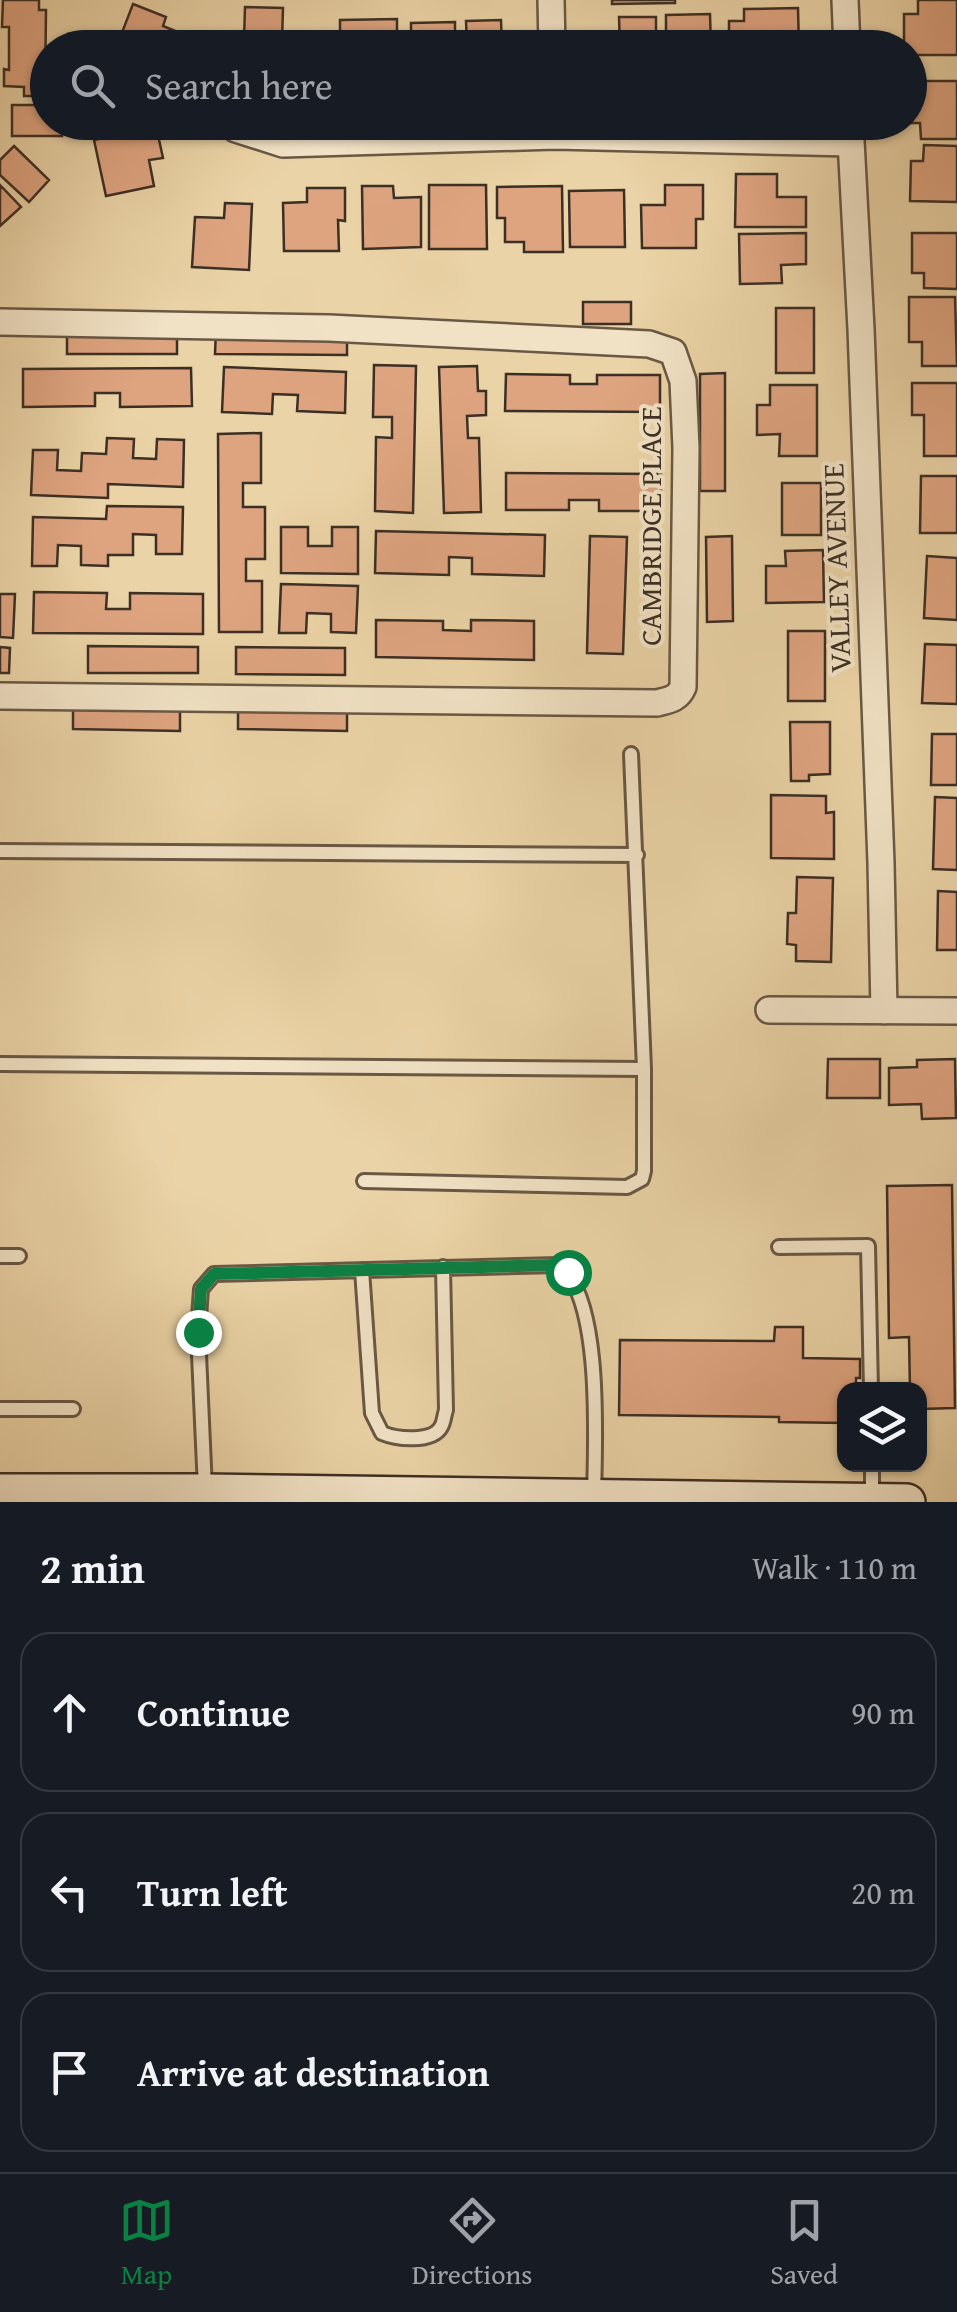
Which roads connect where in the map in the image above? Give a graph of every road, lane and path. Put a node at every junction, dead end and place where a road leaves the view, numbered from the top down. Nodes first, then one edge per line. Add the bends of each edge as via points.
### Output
1 (550, 0) edge
2 (845, 0) edge
3 (551, 30) edge
4 (846, 30) edge
5 (270, 140) edge
6 (356, 140) edge
7 (850, 140) edge
8 (0, 322) edge
9 (0, 696) edge
10 (631, 754) dead end
11 (0, 851) edge
12 (637, 855) junction
13 (770, 1010) dead end
14 (884, 1010) junction
15 (957, 1011) edge
16 (0, 1064) edge
17 (644, 1069) junction
18 (364, 1181) dead end
19 (779, 1246) dead end
20 (0, 1256) edge
21 (20, 1256) dead end
22 (442, 1267) junction
23 (362, 1270) junction
24 (871, 1382) edge
25 (0, 1409) edge
26 (73, 1409) dead end
27 (872, 1472) edge
28 (0, 1492) edge
29 (205, 1492) junction
30 (594, 1498) junction
31 (872, 1502) edge
32 (907, 1502) edge

1 - 3 street
2 - 4 street
5 - 6 street
7 - 14 street, VALLEY AVENUE
8 - 9 street, CAMBRIDGE PLACE via 329,328 649,344 673,352 683,381 686,448 684,687 671,700
10 - 12 lane
11 - 12 lane
12 - 17 lane
13 - 14 street
14 - 15 street
16 - 17 lane
17 - 18 lane via 644,1171 627,1187
19 - 24 lane via 868,1246
20 - 21 lane
22 - 23 lane
22 - 23 lane via 446,1410 432,1436 393,1438 382,1433 372,1413
22 - 30 lane via 558,1265 568,1272 582,1298 595,1385
23 - 29 lane via 214,1274 201,1289
25 - 26 lane
27 - 31 lane
28 - 29 main road
29 - 30 main road
30 - 31 main road
31 - 32 main road

